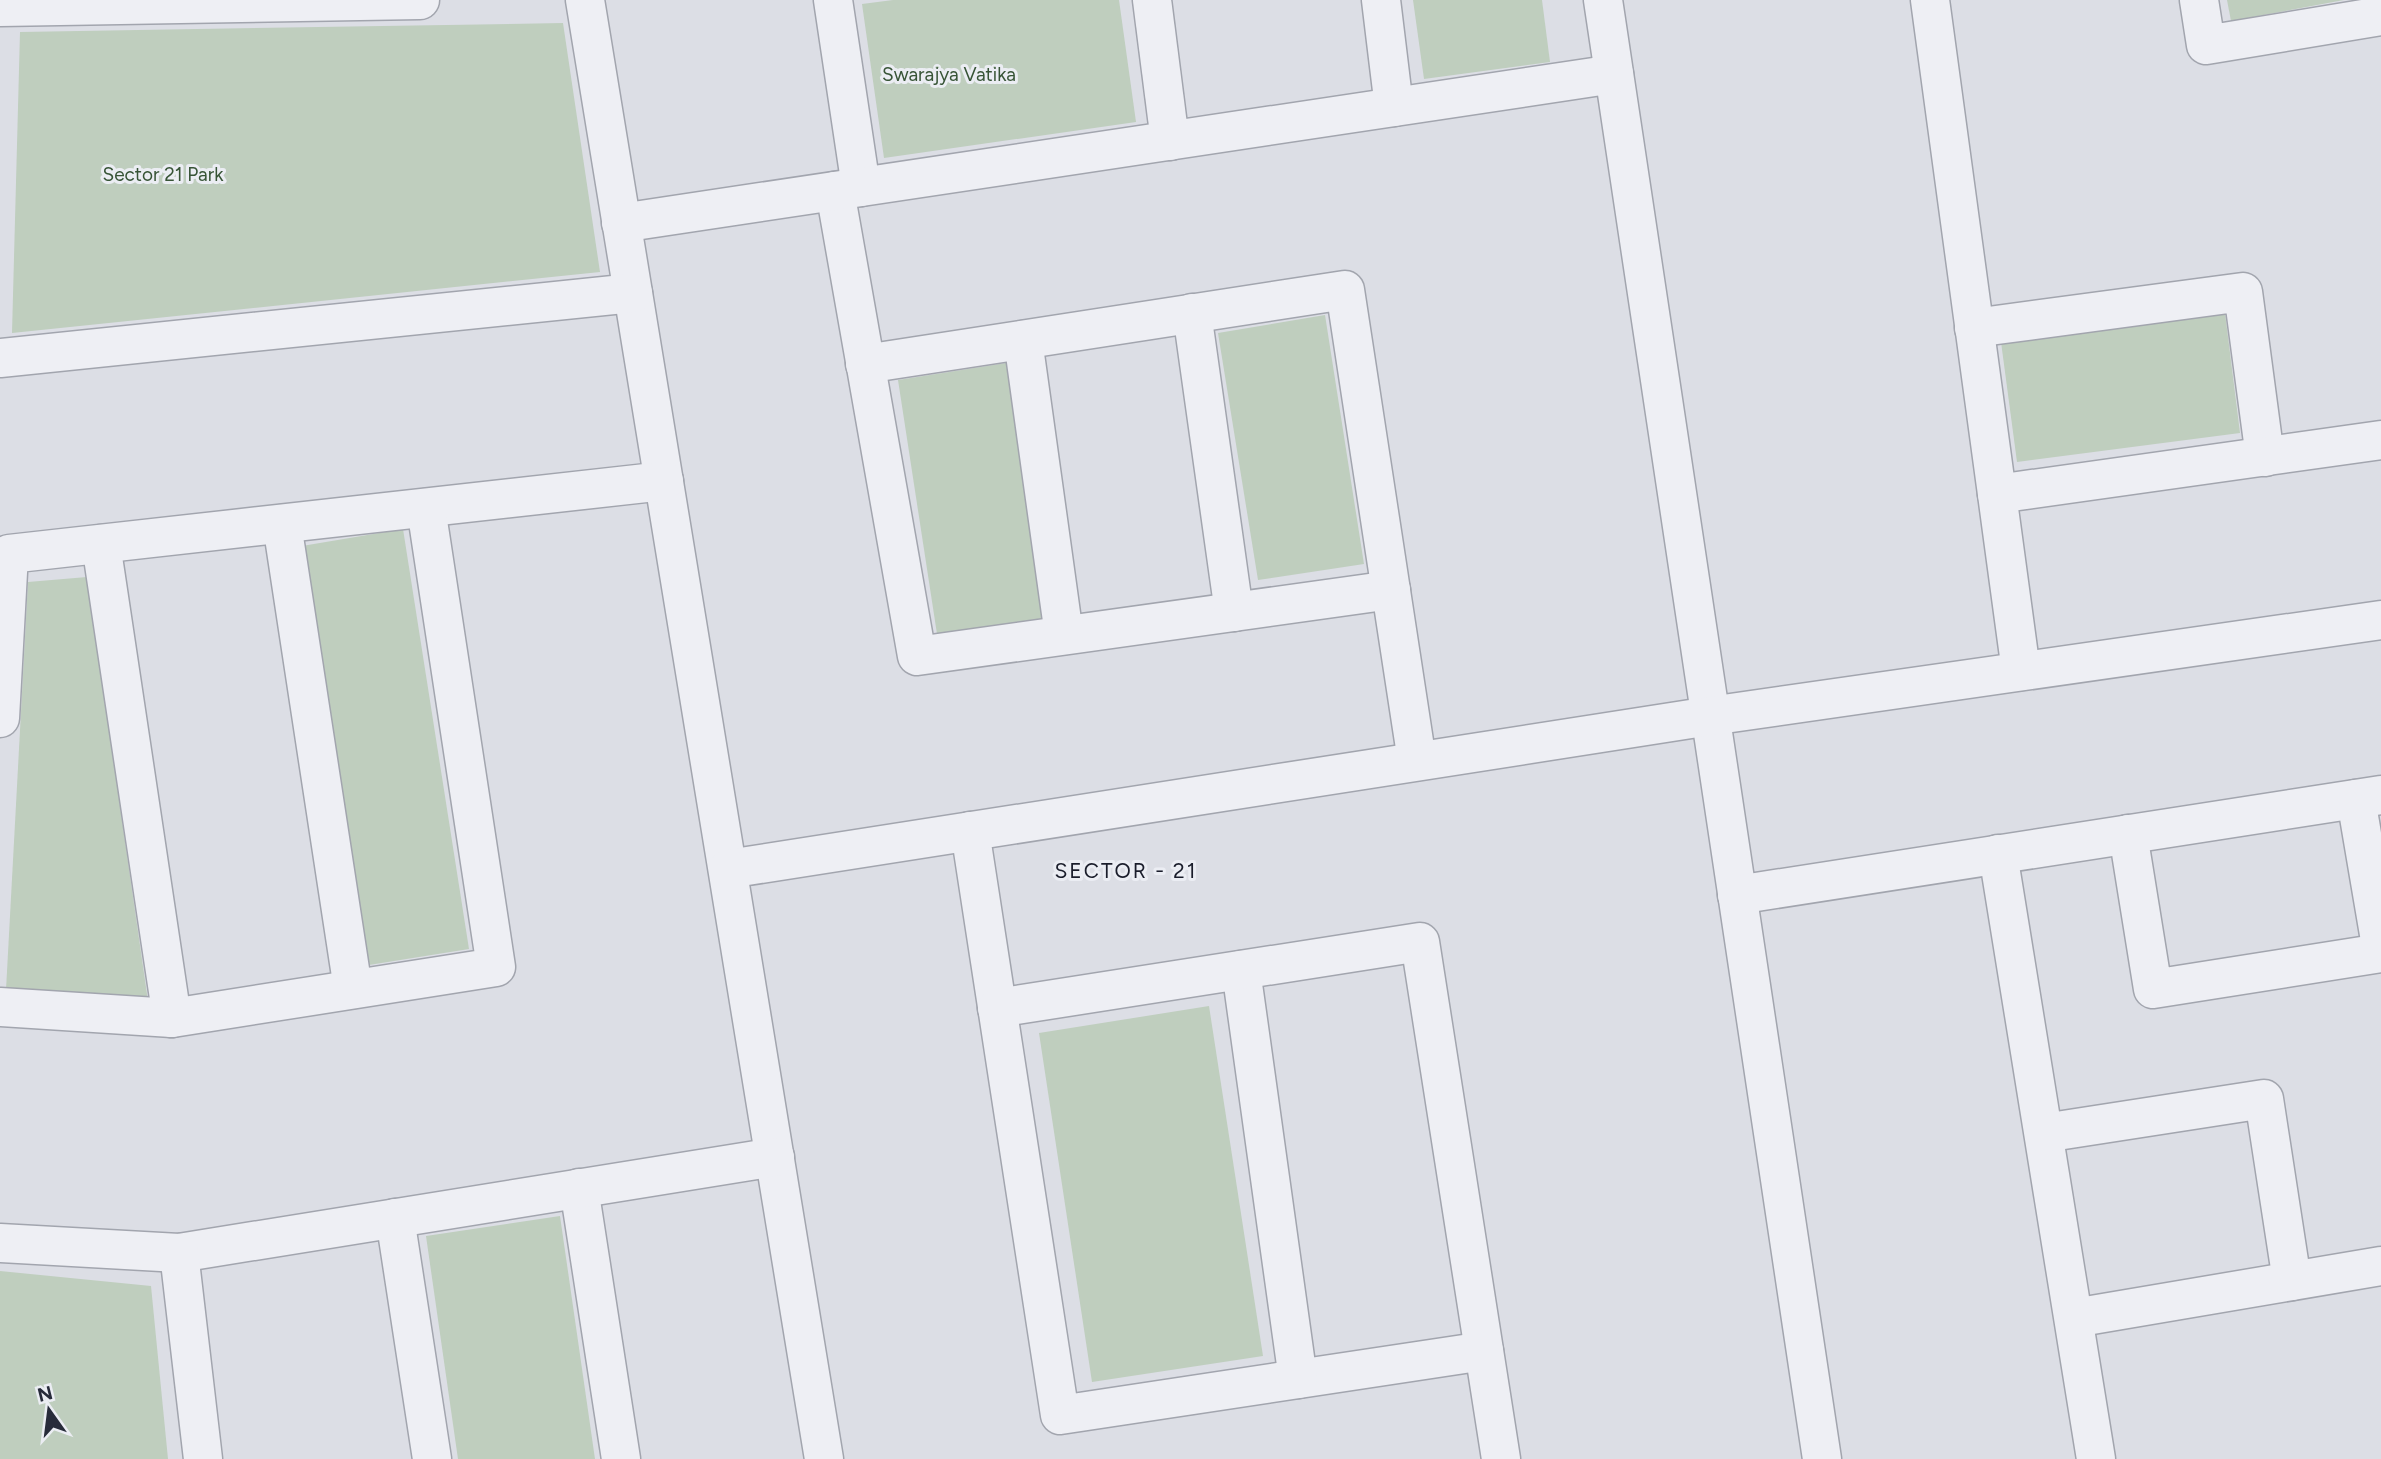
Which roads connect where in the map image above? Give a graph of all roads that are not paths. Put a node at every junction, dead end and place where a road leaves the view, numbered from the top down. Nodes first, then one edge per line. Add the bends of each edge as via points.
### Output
1 (420, 0) edge
2 (584, 0) edge
3 (833, 0) edge
4 (1152, 0) edge
5 (1381, 0) edge
6 (1603, 0) edge
7 (1930, 0) edge
8 (2199, 0) edge
9 (0, 8) edge
10 (2381, 16) edge
11 (1614, 74) junction
12 (1394, 107) junction
13 (1170, 141) junction
14 (848, 189) junction
15 (621, 223) junction
16 (633, 293) junction
17 (1192, 313) junction
18 (1974, 328) junction
19 (1023, 340) junction
20 (0, 358) edge
21 (865, 364) junction
22 (2381, 440) edge
23 (2265, 457) junction
24 (664, 481) junction
25 (1997, 494) junction
26 (426, 508) junction
27 (282, 524) junction
28 (101, 544) junction
29 (1391, 590) junction
30 (1234, 612) junction
31 (2381, 620) edge
32 (1063, 635) junction
33 (2021, 671) junction
34 (1710, 716) junction
35 (0, 718) edge
36 (1417, 761) junction
37 (2368, 797) edge
38 (970, 831) junction
39 (2128, 834) junction
40 (1998, 854) junction
41 (728, 869) junction
42 (1737, 895) junction
43 (2381, 946) edge
44 (2381, 953) edge
45 (1241, 970) junction
46 (353, 989) junction
47 (0, 1007) edge
48 (997, 1008) junction
49 (172, 1018) junction
50 (2043, 1133) junction
51 (775, 1157) junction
52 (579, 1188) junction
53 (394, 1218) junction
54 (0, 1243) edge
55 (180, 1253) junction
56 (2381, 1266) edge
57 (2292, 1281) junction
58 (2074, 1318) junction
59 (1484, 1351) junction
60 (1298, 1379) junction
61 (203, 1459) edge
62 (432, 1459) edge
63 (621, 1459) edge
64 (824, 1459) edge
65 (1501, 1459) edge
66 (1822, 1459) edge
67 (2096, 1459) edge

1 - 9 street
2 - 15 street
3 - 14 street
4 - 13 street
5 - 12 street
6 - 11 street
7 - 18 street
8 - 10 street via 2206,45
11 - 12 street
11 - 34 street
12 - 13 street
13 - 14 street
14 - 15 street
14 - 21 street
15 - 16 street
16 - 20 street
16 - 24 street
17 - 19 street
17 - 29 street via 1345,290
17 - 30 street
18 - 23 street via 2243,292
18 - 25 street
19 - 21 street
19 - 32 street
21 - 32 street via 917,656
22 - 23 street
23 - 25 street
24 - 26 street
24 - 41 street
25 - 33 street
26 - 27 street
26 - 46 street via 496,967
27 - 28 street
27 - 46 street
28 - 35 street via 9,554
28 - 49 street
29 - 30 street
29 - 36 street
30 - 32 street
31 - 33 street
33 - 34 street
34 - 36 street
34 - 42 street
36 - 38 street
37 - 39 street
37 - 43 street
38 - 41 street
38 - 48 street
39 - 40 street
39 - 44 street via 2153,989
40 - 42 street
40 - 50 street
41 - 51 street
42 - 66 street
45 - 48 street
45 - 59 street via 1420,942
45 - 60 street
46 - 49 street
47 - 49 street
48 - 60 street via 1060,1415
50 - 57 street via 2264,1099
50 - 58 street
51 - 52 street
51 - 64 street
52 - 53 street
52 - 63 street
53 - 55 street
53 - 62 street
54 - 55 street
55 - 61 street
56 - 57 street
57 - 58 street
58 - 67 street
59 - 60 street
59 - 65 street

